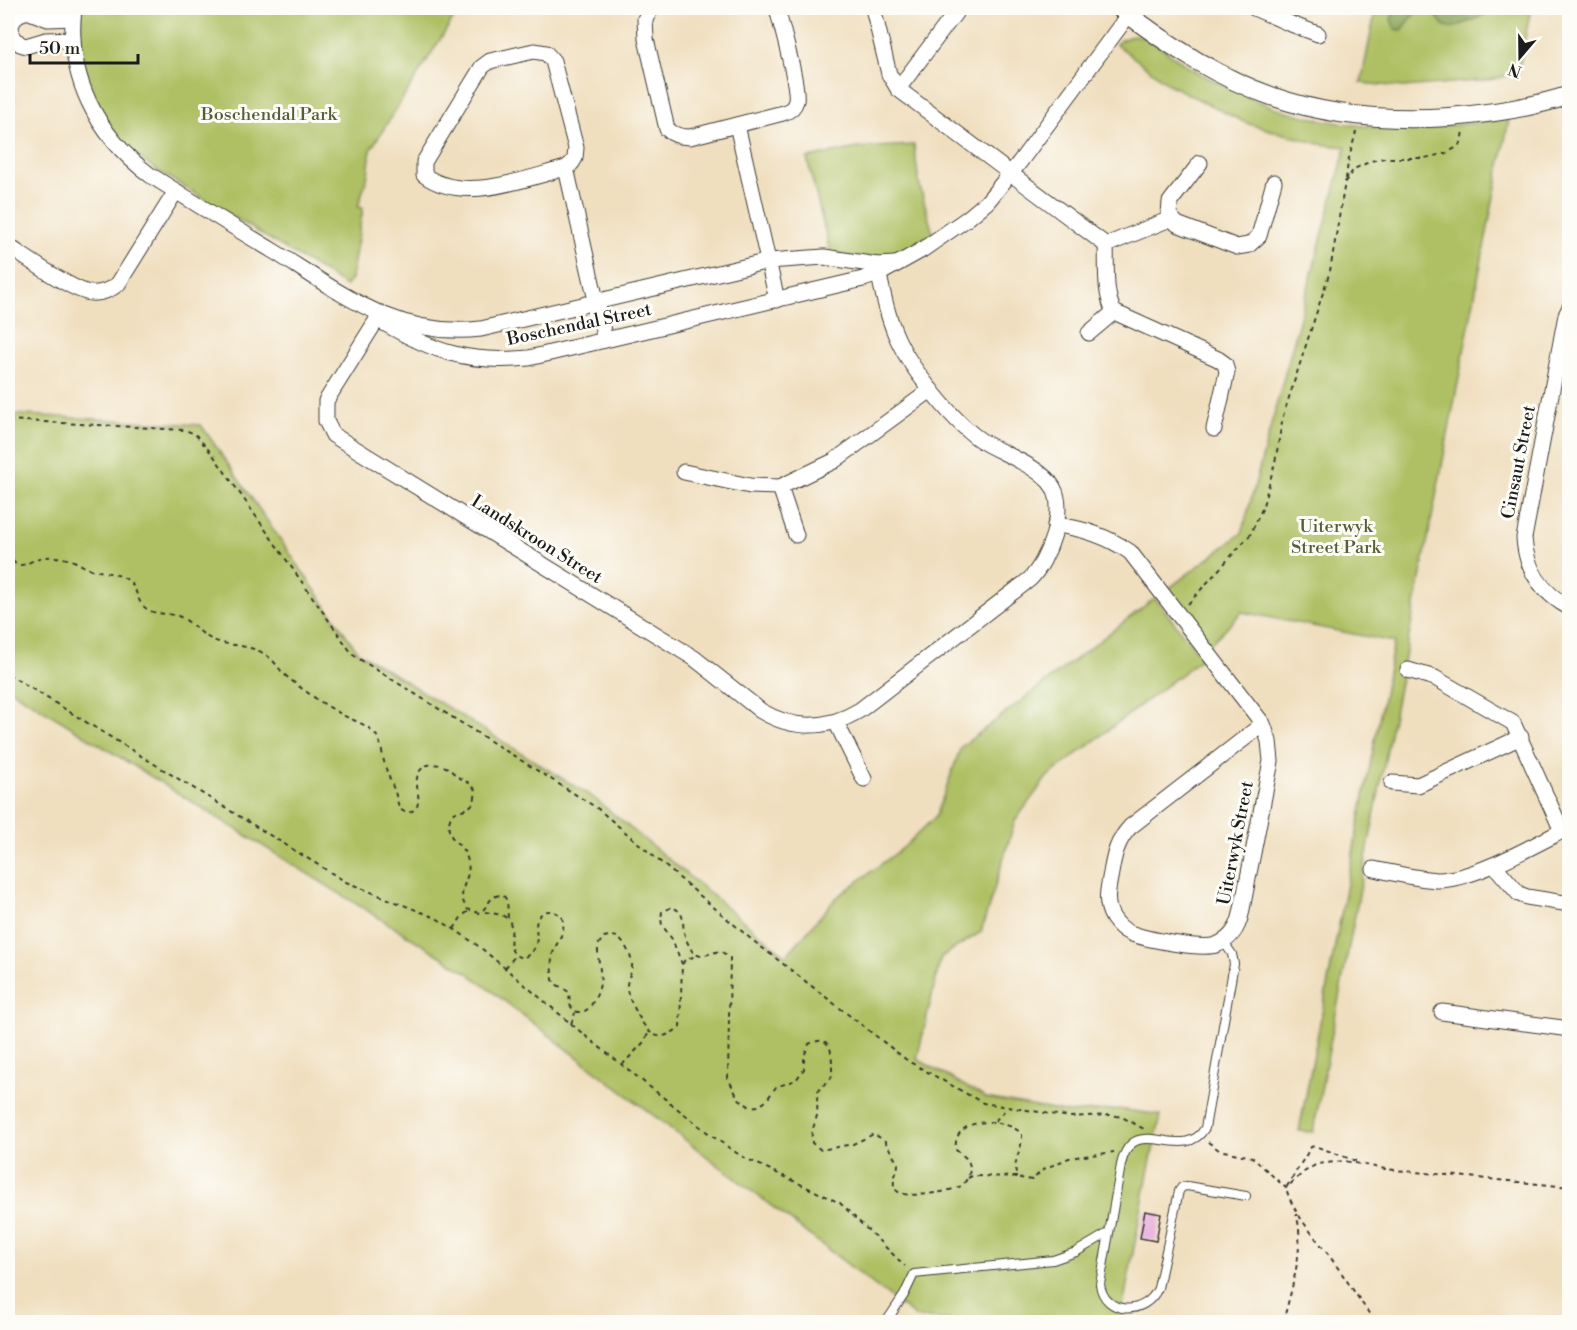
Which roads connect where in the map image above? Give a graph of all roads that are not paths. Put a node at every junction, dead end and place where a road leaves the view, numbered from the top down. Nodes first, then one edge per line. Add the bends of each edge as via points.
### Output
1 (652, 8) edge
2 (777, 8) edge
3 (873, 8) edge
4 (959, 8) edge
5 (1254, 8) edge
6 (1124, 11) edge
7 (74, 13) edge
8 (1318, 34) dead end
9 (73, 39) junction
10 (898, 88) junction
11 (1569, 95) edge
12 (736, 125) junction
13 (1200, 163) dead end
14 (566, 168) junction
15 (1011, 173) junction
16 (1274, 182) dead end
17 (176, 191) junction
18 (1170, 219) junction
19 (1106, 245) junction
20 (8, 246) edge
21 (769, 261) junction
22 (878, 270) junction
23 (777, 300) junction
24 (596, 302) junction
25 (1569, 306) edge
26 (1114, 312) junction
27 (379, 316) junction
28 (1089, 333) dead end
29 (605, 340) junction
30 (932, 390) junction
31 (1214, 429) dead end
32 (684, 472) dead end
33 (780, 487) junction
34 (1055, 525) junction
35 (796, 535) dead end
36 (1569, 608) edge
37 (1408, 670) dead end
38 (836, 722) junction
39 (1263, 724) junction
40 (1521, 737) junction
41 (864, 779) dead end
42 (1392, 783) dead end
43 (1566, 829) edge
44 (1494, 865) junction
45 (1374, 869) dead end
46 (1569, 904) edge
47 (1223, 941) junction
48 (1442, 1012) dead end
49 (1569, 1029) edge
50 (1246, 1196) dead end
51 (1108, 1233) junction
52 (886, 1323) edge

1 - 12 street via 645,19 646,39 667,129 690,137
2 - 12 street via 796,91 794,106 783,113
3 - 10 street via 889,74
4 - 10 street
5 - 8 street
6 - 11 street via 1195,61 1246,87 1300,106 1360,117 1417,119 1514,110
6 - 15 street, Boschendal Street
7 - 9 street, Boschendal Street
7 - 9 street, Boschendal Street via 48,19 22,12 13,19 10,30 15,41 26,46
9 - 17 street, Boschendal Street via 79,76 101,126 136,165
10 - 15 street
12 - 21 street
13 - 18 street via 1170,202
14 - 14 street via 486,188 465,189 435,183 424,175 423,166 482,68 490,61 540,51 553,61 576,148 575,158
14 - 24 street
15 - 19 street
15 - 22 street, Boschendal Street via 968,218 929,246
16 - 18 street via 1259,236 1249,245 1237,247
17 - 20 street via 118,284 101,293 82,291
17 - 27 street, Boschendal Street
18 - 19 street
19 - 26 street via 1107,285
21 - 22 street, Boschendal Street via 824,257
21 - 23 street
21 - 24 street, Boschendal Street
22 - 23 street, Boschendal Street
22 - 30 street, Landskroon Street via 897,339
23 - 29 street, Boschendal Street
24 - 27 street, Boschendal Street via 464,331 415,326
24 - 29 street
25 - 36 street, Cinsaut Street via 1524,538 1527,560 1536,580 1552,598
26 - 28 street
26 - 31 street via 1225,364 1227,372
27 - 29 street, Boschendal Street via 426,346 473,358 529,358
27 - 38 street, Landskroon Street via 326,401 326,422 333,435 694,658 771,717 806,726
30 - 33 street via 834,461
30 - 34 street, Landskroon Street via 974,435 1050,482 1059,505
32 - 33 street via 750,486
33 - 35 street
34 - 38 street, Landskroon Street via 1044,562 1030,579 860,710
34 - 39 street, Uiterwyk Street via 1095,533 1130,552
37 - 40 street via 1435,678 1500,715 1513,723
38 - 41 street
39 - 47 street, Uiterwyk Street via 1271,761 1241,914 1236,930
39 - 47 street via 1130,827 1116,848 1107,890 1112,916 1128,932 1198,947
40 - 42 street via 1418,785
40 - 43 street
43 - 44 street
44 - 45 street via 1436,880
44 - 46 street via 1520,894
47 - 51 lane via 1234,964 1205,1128 1189,1142 1138,1139 1126,1149
48 - 49 street
50 - 51 lane via 1180,1188 1158,1288 1152,1300 1134,1309 1113,1305 1101,1291
51 - 52 lane via 1053,1260 914,1274

